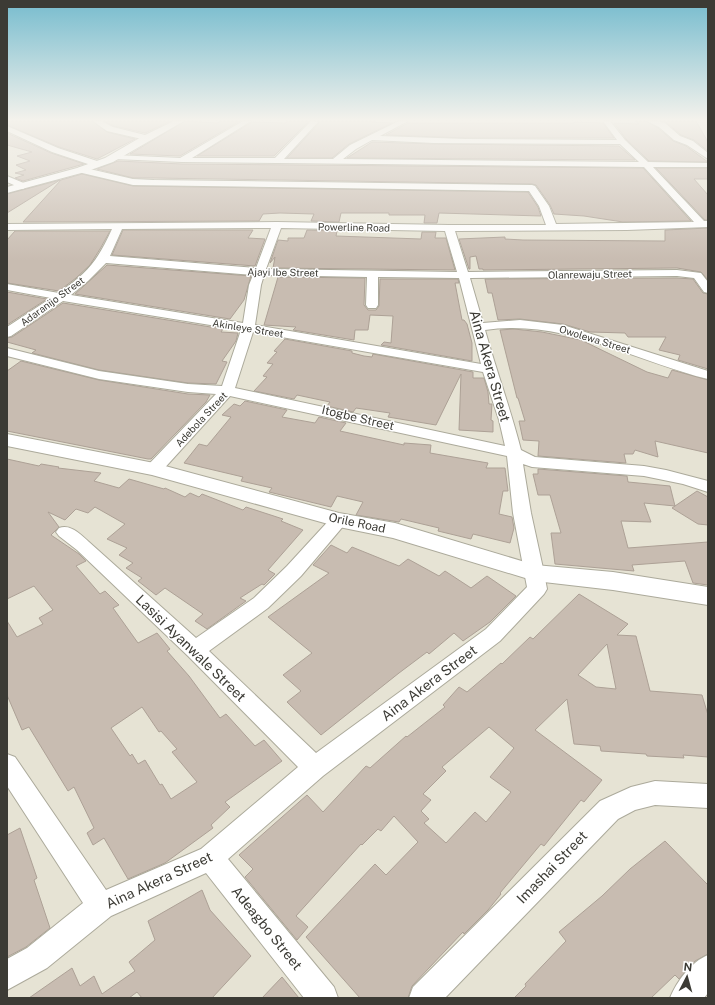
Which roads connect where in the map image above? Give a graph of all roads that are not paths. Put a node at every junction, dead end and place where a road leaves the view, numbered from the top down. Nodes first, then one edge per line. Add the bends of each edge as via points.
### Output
1 (87, 168) edge
2 (649, 168) edge
3 (81, 170) junction
4 (7, 179) edge
5 (23, 186) junction
6 (7, 190) edge
7 (704, 224) edge
8 (119, 225) junction
9 (277, 225) junction
10 (7, 227) edge
11 (552, 227) junction
12 (449, 228) junction
13 (102, 259) junction
14 (259, 272) junction
15 (373, 273) junction
16 (464, 275) junction
17 (7, 287) edge
18 (708, 290) edge
19 (61, 296) junction
20 (372, 305) dead end
21 (478, 327) junction
22 (248, 328) junction
23 (7, 333) edge
24 (7, 352) edge
25 (489, 369) junction
26 (708, 375) edge
27 (228, 391) junction
28 (7, 440) edge
29 (514, 453) junction
30 (154, 469) junction
31 (708, 487) edge
32 (339, 520) junction
33 (65, 532) dead end
34 (536, 573) junction
35 (708, 596) edge
36 (195, 650) junction
37 (7, 765) edge
38 (315, 768) junction
39 (708, 796) edge
40 (210, 858) junction
41 (101, 906) junction
42 (708, 970) edge
43 (7, 975) edge
44 (323, 998) edge
45 (424, 998) edge
46 (685, 998) edge

1 - 3 street
2 - 7 street
3 - 5 street
3 - 11 street via 132,182 154,184 525,187 535,190
4 - 5 street
5 - 6 street
7 - 11 street, Powerline Road
8 - 9 street, Powerline Road
8 - 10 street, Powerline Road
8 - 13 street, Adaranijo Street
9 - 12 street, Powerline Road
9 - 14 street, Adebola Street
11 - 12 street, Powerline Road
12 - 16 street, Aina Akera Street
13 - 14 street, Ajayi Ibe Street
13 - 19 street, Adaranijo Street via 90,273
14 - 15 street, Ajayi Ibe Street
14 - 22 street, Adebola Street
15 - 16 street, Ajayi Ibe Street
15 - 20 street
16 - 18 street, Olanrewaju Street via 677,273 697,275
16 - 21 street, Aina Akera Street
17 - 19 street, Akinleye Street
19 - 22 street, Akinleye Street
19 - 23 street, Adaranijo Street
21 - 25 street, Aina Akera Street
21 - 26 street, Owolewa Street via 493,324 541,324
22 - 25 street, Akinleye Street
22 - 27 street, Adebola Street
24 - 27 street, Itogbe Street via 99,375
25 - 29 street, Aina Akera Street
27 - 29 street, Itogbe Street
27 - 30 street, Adebola Street
28 - 30 street, Orile Road
29 - 31 street, Itogbe Street via 532,462 662,474
29 - 34 street, Aina Akera Street via 522,513
30 - 32 street, Orile Road
32 - 34 street, Orile Road via 395,531
32 - 36 street via 294,571 261,603
33 - 36 street, Lasisi Ayanwale Street
34 - 35 street, Orile Road via 613,581
34 - 38 street, Aina Akera Street via 537,589 493,635
36 - 38 street, Lasisi Ayanwale Street
37 - 41 street
38 - 40 street, Aina Akera Street
39 - 45 street, Imashai Street via 656,793 631,799 609,810
40 - 41 street, Aina Akera Street
40 - 44 street, Adeagbo Street
41 - 43 street, Aina Akera Street via 37,958
42 - 46 street

